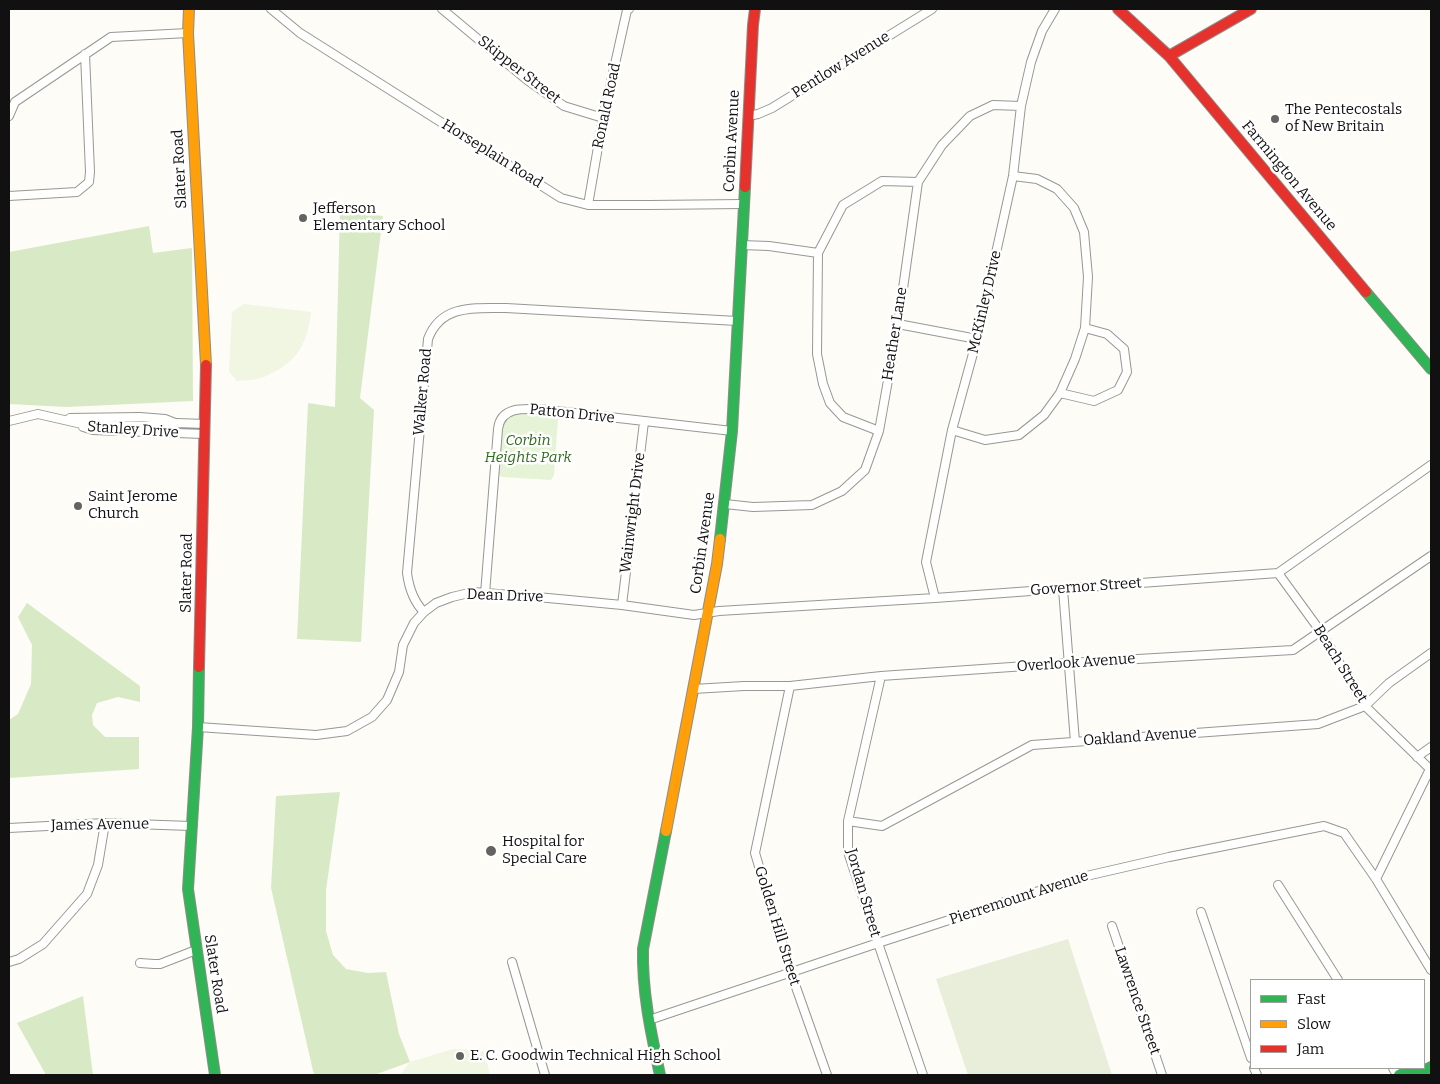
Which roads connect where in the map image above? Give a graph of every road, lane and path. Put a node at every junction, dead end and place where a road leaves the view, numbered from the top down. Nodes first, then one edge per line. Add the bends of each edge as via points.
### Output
1 (189, 9) edge
2 (271, 9) edge
3 (442, 9) edge
4 (627, 9) edge
5 (755, 9) edge
6 (932, 9) edge
7 (1055, 9) edge
8 (1118, 9) edge
9 (1251, 9) edge
10 (188, 33) junction
11 (85, 54) junction
12 (1169, 56) junction
13 (1021, 106) junction
14 (9, 116) edge
15 (748, 116) junction
16 (603, 118) junction
17 (1013, 176) junction
18 (918, 182) junction
19 (9, 196) edge
20 (743, 204) junction
21 (588, 205) junction
22 (741, 245) junction
23 (818, 254) junction
24 (737, 321) junction
25 (898, 324) junction
26 (1085, 328) junction
27 (977, 340) junction
28 (1431, 369) edge
29 (1060, 393) junction
30 (63, 418) junction
31 (9, 421) edge
32 (644, 422) junction
33 (205, 429) junction
34 (952, 430) junction
35 (732, 431) junction
36 (879, 431) junction
37 (1431, 465) edge
38 (725, 504) junction
39 (1431, 556) edge
40 (1278, 573) junction
41 (1063, 588) junction
42 (485, 594) junction
43 (935, 598) junction
44 (622, 605) junction
45 (424, 612) junction
46 (708, 613) junction
47 (1321, 632) junction
48 (1431, 653) edge
49 (1069, 663) junction
50 (881, 676) junction
51 (790, 686) junction
52 (693, 689) junction
53 (1364, 706) junction
54 (198, 727) junction
55 (1075, 742) junction
56 (1431, 747) edge
57 (1417, 757) junction
58 (1431, 769) edge
59 (848, 821) junction
60 (105, 823) junction
61 (191, 826) junction
62 (9, 828) edge
63 (1376, 879) junction
64 (1278, 885) dead end
65 (1201, 912) dead end
66 (1112, 926) dead end
67 (878, 943) junction
68 (196, 950) junction
69 (9, 962) edge
70 (140, 962) dead end
71 (512, 962) dead end
72 (1431, 970) edge
73 (791, 973) junction
74 (1337, 979) edge
75 (649, 1020) junction
76 (1250, 1055) edge
77 (1431, 1067) edge
78 (1421, 1074) edge
79 (215, 1075) edge
80 (545, 1075) edge
81 (660, 1075) edge
82 (827, 1075) edge
83 (923, 1075) edge
84 (1162, 1075) edge
85 (1398, 1075) edge

1 - 10 main road, Slater Road
2 - 21 street, Horseplain Road via 300,33 561,198
3 - 16 street, Skipper Street via 526,80 564,106
4 - 16 street, Ronald Road
5 - 15 main road, Corbin Avenue
6 - 15 street, Pentlow Avenue via 772,108
7 - 13 street, McKinley Drive via 1042,31 1031,62
8 - 12 main road, Farmington Avenue
9 - 12 main road
10 - 11 street via 111,38
10 - 33 main road, Slater Road via 206,374
11 - 14 street via 15,102
11 - 19 street via 89,182 77,192
12 - 28 main road, Farmington Avenue
13 - 17 street, McKinley Drive
13 - 18 street, Heather Lane via 993,106 970,116 942,145
15 - 20 main road, Corbin Avenue
16 - 21 street, Ronald Road
17 - 26 street via 1037,178 1057,189 1074,208 1084,232 1088,277
17 - 27 street, McKinley Drive
18 - 23 street via 882,181 843,204
18 - 25 street, Heather Lane
20 - 21 street, Horseplain Road
20 - 22 main road, Corbin Avenue
22 - 23 street
22 - 24 main road, Corbin Avenue
23 - 36 street via 817,354 823,384 830,402 843,417
24 - 35 main road, Corbin Avenue
24 - 45 street, Walker Road via 515,308 460,310 441,320 428,339 407,573 410,591
25 - 27 street
25 - 36 street, Heather Lane
26 - 29 street
26 - 29 street via 1107,334 1124,349 1127,372 1118,390 1094,401
27 - 34 street, McKinley Drive
29 - 34 street via 1044,415 1019,434 985,440
30 - 31 street, Stanley Drive via 38,414
30 - 33 street, Stanley Drive via 86,425 177,423
30 - 33 street, Stanley Drive via 76,426 93,430
32 - 35 street, Patton Drive
32 - 42 street, Patton Drive via 531,409 512,411 502,417 498,429
32 - 44 street, Wainwright Drive
33 - 54 main road, Slater Road
34 - 43 street, McKinley Drive via 926,562
35 - 38 main road, Corbin Avenue
36 - 38 street, Heather Lane via 865,470 842,491 812,505 753,507
37 - 40 street
38 - 46 main road, Corbin Avenue
39 - 47 street, Overlook Avenue
40 - 41 street, Governor Street
40 - 47 street, Beach Street
41 - 43 street, Governor Street
41 - 49 street
42 - 44 street, Dean Drive
42 - 45 street, Dean Drive via 473,592 452,596
43 - 46 street, Governor Street
44 - 46 street, Dean Drive via 694,615
45 - 54 street, Dean Drive via 405,638 399,672 387,700 372,717 346,731 316,735
46 - 52 main road, Corbin Avenue
47 - 49 street, Overlook Avenue via 1293,650
47 - 53 street, Beach Street
48 - 53 street, Oakland Avenue
49 - 50 street, Overlook Avenue
49 - 55 street
50 - 51 street, Overlook Avenue
50 - 59 street, Jordan Street
51 - 52 street, Overlook Avenue
51 - 73 street, Golden Hill Street via 755,853
52 - 75 main road, Corbin Avenue via 644,935 642,977
53 - 55 street, Oakland Avenue via 1318,724
53 - 57 street, Beach Street
54 - 61 main road, Slater Road
55 - 59 street, Oakland Avenue via 1032,745 882,826
56 - 57 street
57 - 58 street, Beach Street
58 - 63 street
59 - 67 street, Jordan Street via 848,852
60 - 61 street, James Avenue
60 - 62 street, James Avenue
60 - 69 street via 98,864 87,894 43,944
61 - 68 main road, Slater Road via 188,889
63 - 67 street, Pierremount Avenue via 1344,833 1324,826 1082,877
63 - 72 street, Pierremount Avenue
64 - 74 street
65 - 76 street
66 - 84 street, Lawrence Street
67 - 73 street, Pierremount Avenue
67 - 83 street, Jordan Street
68 - 70 street via 160,964
68 - 79 main road, Slater Road
71 - 80 street
73 - 75 street, Pierremount Avenue
73 - 82 street, Golden Hill Street
75 - 81 main road, Corbin Avenue
77 - 78 main road
78 - 85 main road

